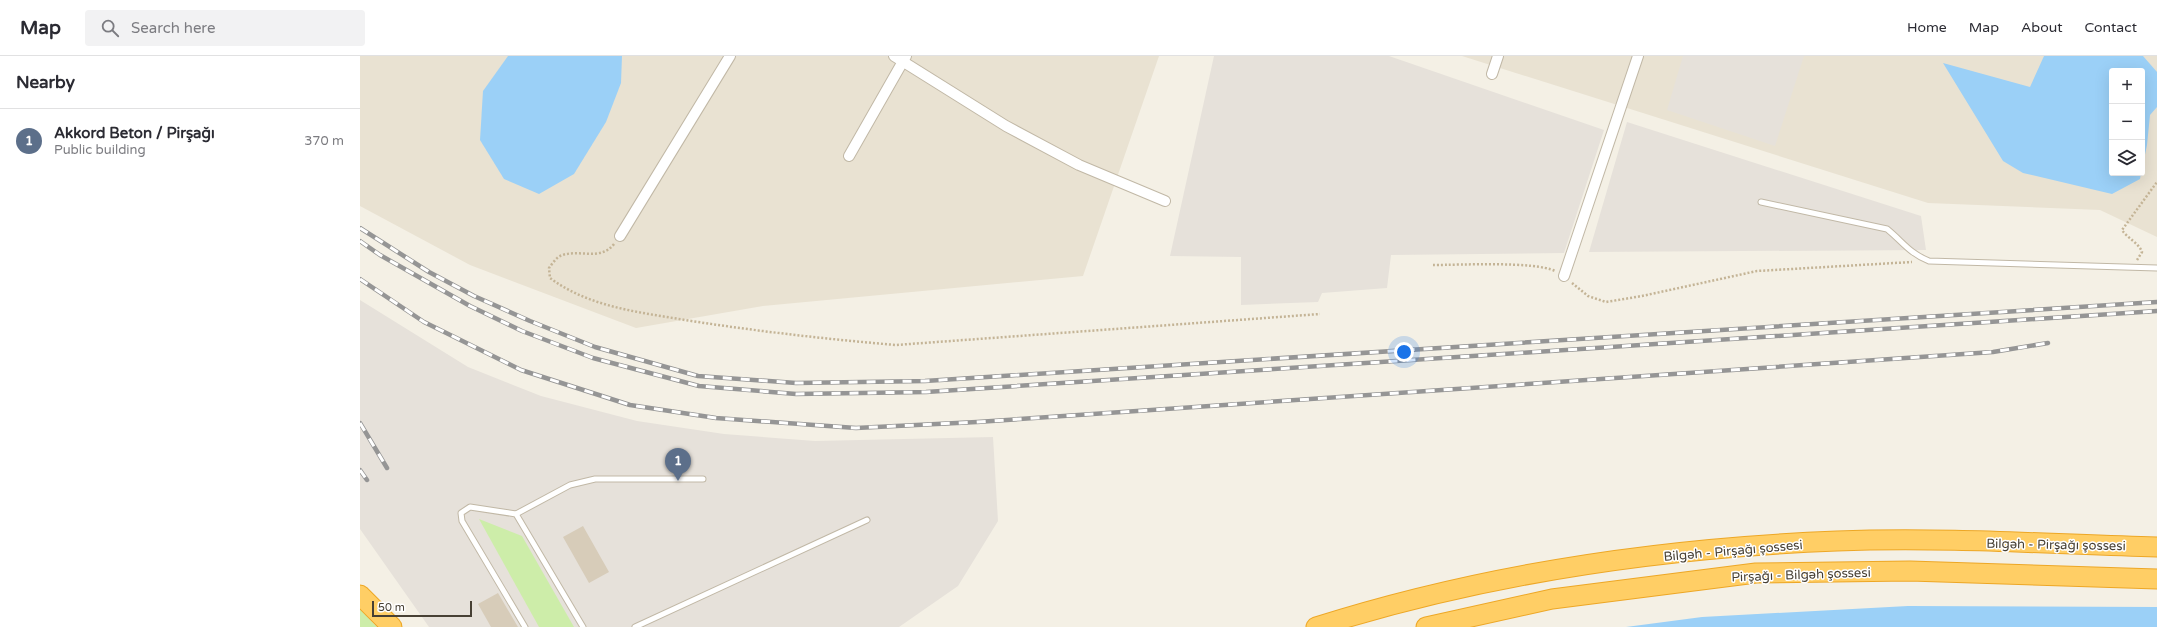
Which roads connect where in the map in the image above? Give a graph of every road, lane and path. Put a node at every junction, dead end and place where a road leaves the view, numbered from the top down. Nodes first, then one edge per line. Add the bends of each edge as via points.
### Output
1 (730, 56) edge
2 (1498, 56) edge
3 (1638, 56) edge
4 (901, 58) edge
5 (1492, 74) dead end
6 (849, 156) dead end
7 (2157, 182) edge
8 (1165, 201) dead end
9 (1761, 202) dead end
10 (620, 236) joint
11 (1929, 261) junction
12 (1433, 265) dead end
13 (2129, 268) junction
14 (2157, 268) edge
15 (1564, 276) junction
16 (1320, 314) dead end
17 (703, 479) dead end
18 (516, 514) junction
19 (867, 520) dead end
20 (2157, 547) edge
21 (2157, 579) edge
22 (360, 595) edge
23 (392, 627) edge
24 (525, 627) edge
25 (583, 627) edge
26 (635, 627) edge
27 (1316, 627) edge
28 (1426, 627) edge

1 - 10 street
2 - 5 street
3 - 15 street
4 - 6 street
4 - 8 street via 1025,137 1079,165
7 - 13 path via 2122,230 2142,252
9 - 11 lane via 1887,229 1914,255
10 - 16 path via 611,248 597,255 575,253 559,256 549,268 550,278 565,289 614,308 716,325 896,345
11 - 13 lane
11 - 15 path via 1757,271 1606,302 1588,296
12 - 15 path via 1532,266 1548,268
13 - 14 lane
17 - 18 lane via 595,479 570,485
18 - 24 lane via 470,507 461,513 462,521
18 - 25 lane
19 - 26 lane
20 - 27 highway, Bilgəh - Pirşağı şossesi via 1913,540 1754,546 1647,557 1543,573 1429,596
21 - 28 highway, Pirşağı - Bilgəh şossesi via 1910,571 1756,573 1552,599
22 - 23 highway

